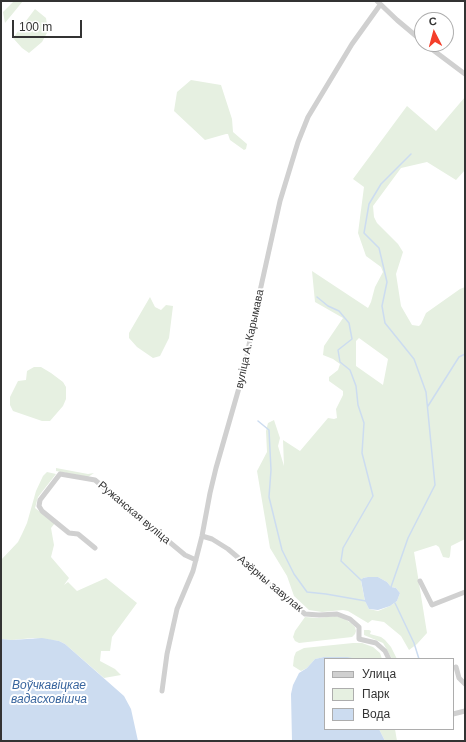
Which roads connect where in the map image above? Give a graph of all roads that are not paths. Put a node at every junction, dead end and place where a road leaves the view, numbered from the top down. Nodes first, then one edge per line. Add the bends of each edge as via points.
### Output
1 (379, 3) edge
2 (414, 34) edge
3 (436, 52) edge
4 (465, 74) edge
5 (202, 536) junction
6 (95, 548) dead end
7 (196, 560) junction
8 (420, 582) dead end
9 (465, 592) edge
10 (388, 658) edge
11 (456, 667) dead end
12 (465, 684) edge
13 (162, 691) dead end
14 (465, 711) edge
15 (454, 714) edge

1 - 2 street
1 - 5 street, вуліца А. Карымава via 308,117 298,142 280,200 245,368 214,474
3 - 4 street
5 - 7 street, вуліца А. Карымава
5 - 10 street, Азёрны завулак via 228,549 305,614 337,614 350,619 360,627 359,639 376,643
6 - 7 street, Ружанская вуліца via 78,534 69,533 39,506 40,500 60,474 95,480 185,555
7 - 13 street, вуліца А. Карымава via 177,609
8 - 9 street via 432,605
11 - 12 street via 459,678
14 - 15 street

